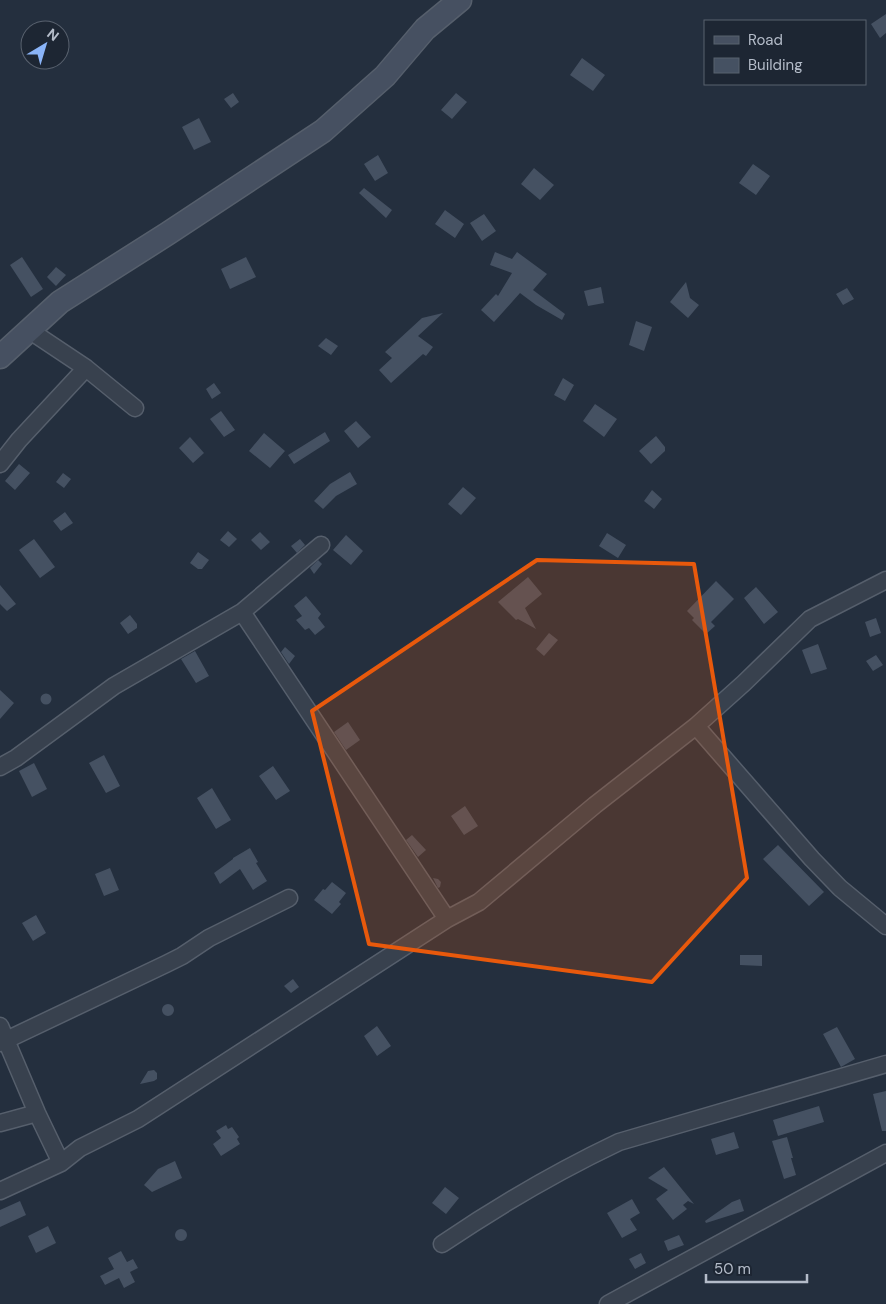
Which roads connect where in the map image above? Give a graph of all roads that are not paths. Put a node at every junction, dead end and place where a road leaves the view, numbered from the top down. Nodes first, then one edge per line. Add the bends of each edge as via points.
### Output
1 (460, 0) edge
2 (29, 330) junction
3 (0, 357) edge
4 (86, 368) junction
5 (135, 408) dead end
6 (0, 464) edge
7 (321, 546) dead end
8 (886, 580) edge
9 (242, 612) junction
10 (696, 726) junction
11 (0, 767) edge
12 (289, 898) dead end
13 (447, 919) junction
14 (886, 926) edge
15 (2, 1037) edge
16 (886, 1064) edge
17 (36, 1113) junction
18 (0, 1123) edge
19 (886, 1153) edge
20 (61, 1163) junction
21 (0, 1191) edge
22 (442, 1244) dead end
23 (608, 1304) edge

1 - 2 street via 425,29 385,76 323,131 60,302
2 - 3 street
2 - 4 street
4 - 5 street
4 - 6 street
7 - 9 street
8 - 10 street via 810,619
9 - 11 street via 114,686
9 - 13 street
10 - 13 street via 479,902
10 - 14 street via 840,888
12 - 15 street via 209,938 166,964
13 - 20 street via 194,1084 138,1119 80,1148
15 - 17 street
16 - 22 street via 620,1142 483,1216
17 - 18 street
17 - 20 street
19 - 23 street
20 - 21 street

